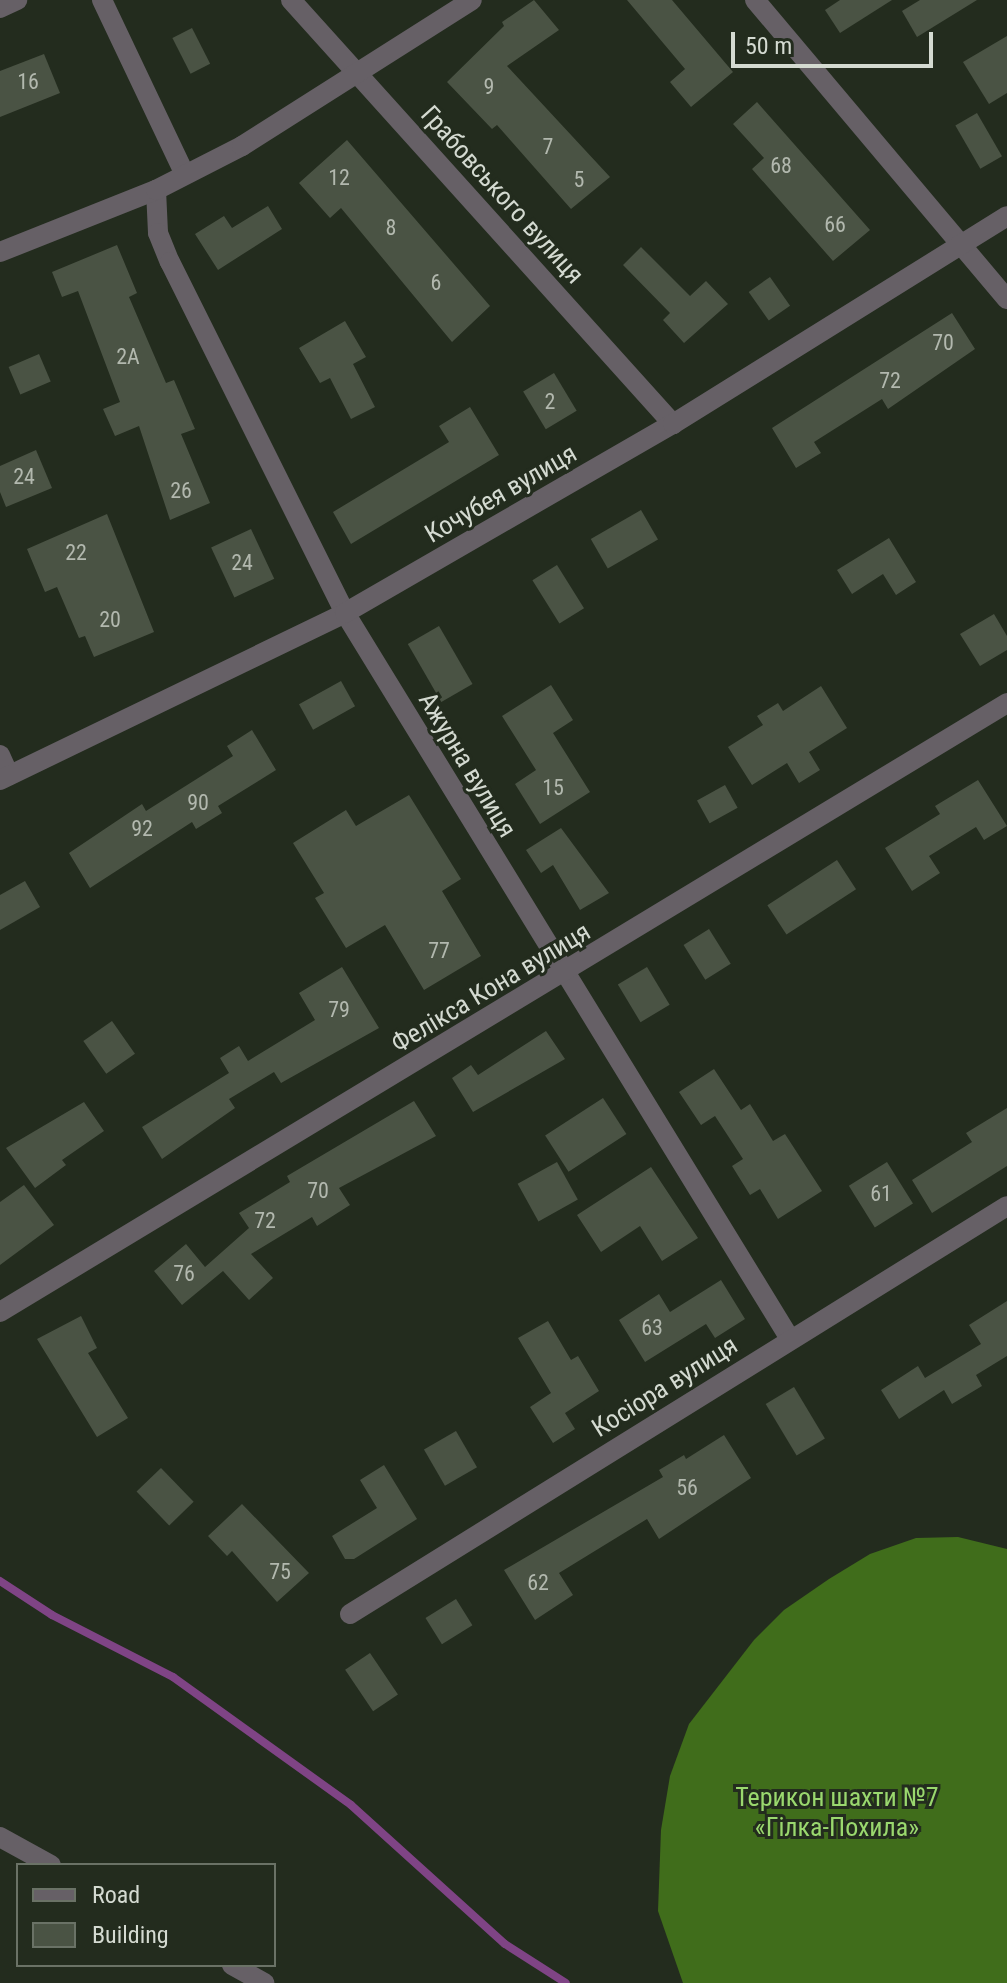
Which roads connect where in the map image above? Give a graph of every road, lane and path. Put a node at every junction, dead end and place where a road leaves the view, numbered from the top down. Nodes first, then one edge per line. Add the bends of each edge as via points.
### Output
1 (17, 0) edge
2 (102, 0) edge
3 (291, 0) edge
4 (472, 0) edge
5 (755, 0) edge
6 (0, 8) edge
7 (358, 73) junction
8 (184, 173) junction
9 (156, 190) junction
10 (1007, 216) edge
11 (961, 244) junction
12 (0, 252) edge
13 (1007, 299) edge
14 (673, 424) junction
15 (345, 613) junction
16 (1007, 703) edge
17 (0, 755) edge
18 (4, 778) edge
19 (563, 975) junction
20 (1007, 1206) edge
21 (0, 1312) edge
22 (790, 1339) junction
23 (350, 1614) dead end
24 (0, 1837) edge
25 (47, 1863) edge
26 (236, 1967) edge
27 (264, 1983) edge

1 - 6 street
2 - 8 street
3 - 7 street, Грабовського вулиця
4 - 7 street
5 - 11 street
7 - 8 street via 242,146
7 - 14 street, Грабовського вулиця
8 - 9 street
9 - 12 street
9 - 15 street, Ажурна вулиця via 158,233 170,262
10 - 11 street, Кочубея вулиця
11 - 13 street
11 - 14 street, Кочубея вулиця
14 - 15 street, Кочубея вулиця
15 - 18 street, Кочубея вулиця
15 - 19 street, Ажурна вулиця
16 - 19 street, Фелікса Кона вулиця
17 - 18 street
19 - 21 street, Фелікса Кона вулиця
19 - 22 street, Ажурна вулиця
20 - 22 street, Косіора вулиця
22 - 23 street, Косіора вулиця
24 - 25 street
26 - 27 street

